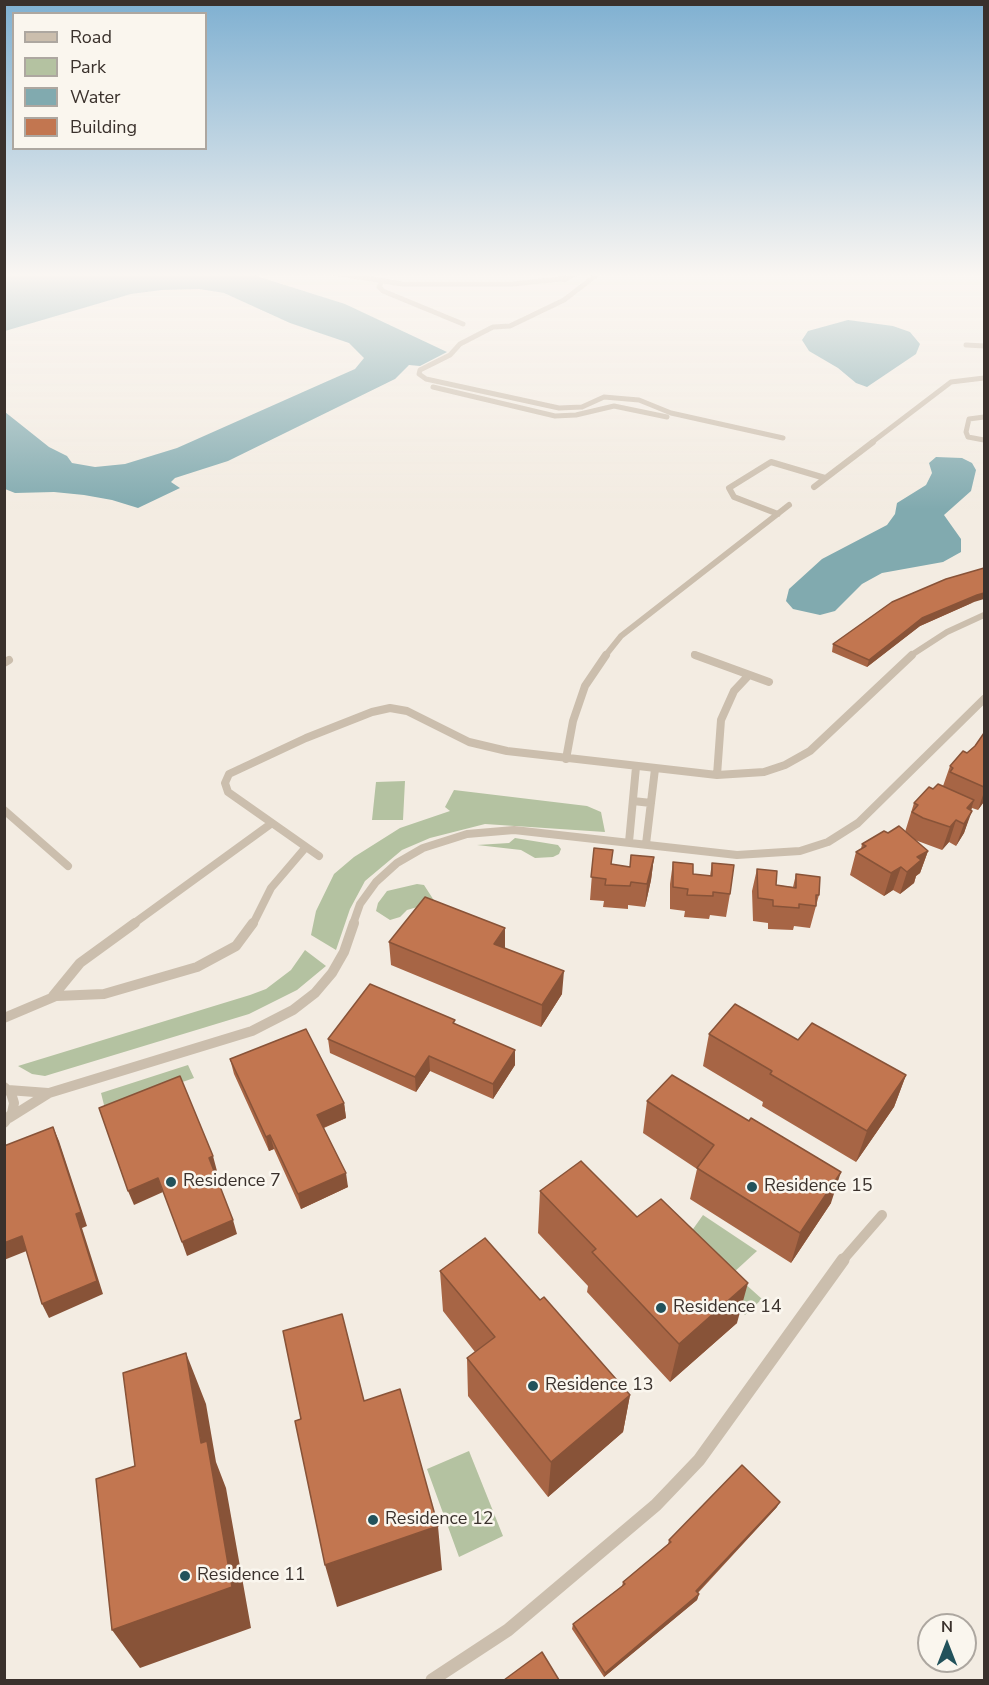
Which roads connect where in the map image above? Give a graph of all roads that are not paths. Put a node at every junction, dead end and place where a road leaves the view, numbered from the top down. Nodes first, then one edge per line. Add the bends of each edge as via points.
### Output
1 (452, 352) edge
2 (984, 378) edge
3 (441, 382) junction
4 (984, 417) edge
5 (679, 420) dead end
6 (783, 438) dead end
7 (984, 440) edge
8 (825, 478) junction
9 (814, 487) dead end
10 (789, 505) dead end
11 (778, 514) junction
12 (984, 615) edge
13 (694, 654) dead end
14 (748, 675) junction
15 (769, 682) dead end
16 (984, 699) edge
17 (566, 759) junction
18 (636, 767) junction
19 (654, 769) junction
20 (717, 776) junction
21 (633, 801) junction
22 (651, 803) junction
23 (4, 810) edge
24 (272, 823) junction
25 (629, 842) junction
26 (646, 844) junction
27 (306, 846) junction
28 (319, 856) dead end
29 (68, 866) dead end
30 (68, 981) junction
31 (77, 995) junction
32 (51, 998) junction
33 (4, 1018) edge
34 (6, 1088) edge
35 (49, 1093) junction
36 (7, 1121) edge
37 (882, 1215) dead end
38 (432, 1680) edge

1 - 3 street via 419,372 423,378
2 - 8 street via 951,382
3 - 5 street via 433,387 550,415 576,415 614,406
3 - 6 street via 563,409 582,407 604,397 635,399 671,413
4 - 7 street via 969,419 966,432 968,437
8 - 9 street
8 - 11 street via 771,462 729,489 734,497
10 - 11 street
11 - 17 street via 621,636 585,686 574,715
12 - 20 street via 946,632 908,657 802,756 764,772
13 - 14 street
14 - 15 street
14 - 20 street via 734,691 721,720
16 - 26 street via 864,817 828,842 790,853 755,856
17 - 18 street
17 - 24 street via 487,747 407,711 378,710 229,774 225,783 228,792
18 - 19 street
18 - 21 street
19 - 20 street
19 - 22 street
21 - 22 street
21 - 25 street
22 - 26 street
23 - 29 street
24 - 27 street
24 - 30 street via 80,963
25 - 26 street
25 - 35 street via 498,830 452,837 423,848 397,863 376,882 360,904 344,952 332,973 315,993 292,1010 244,1033
27 - 28 street
27 - 31 street via 271,888 249,931 228,952 197,967 104,994
30 - 31 street
30 - 32 street
31 - 32 street
32 - 33 street
34 - 35 street
34 - 36 street via 14,1103
35 - 36 street
37 - 38 street via 836,1268 692,1467 632,1526 544,1601

